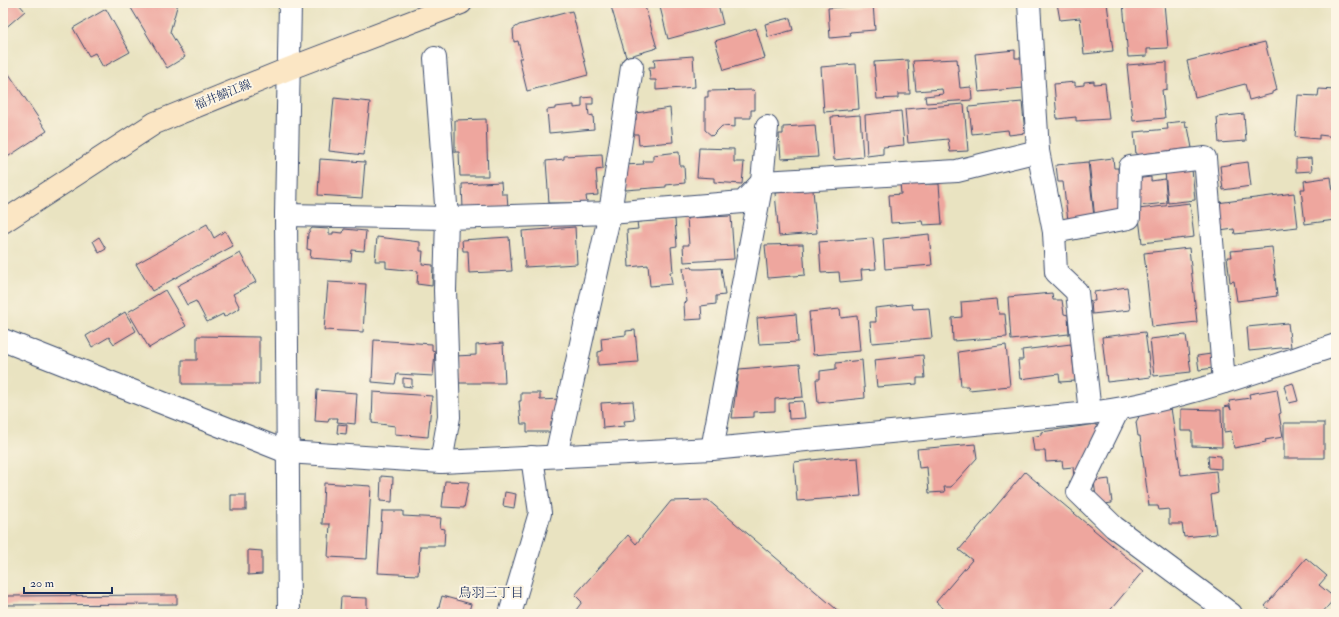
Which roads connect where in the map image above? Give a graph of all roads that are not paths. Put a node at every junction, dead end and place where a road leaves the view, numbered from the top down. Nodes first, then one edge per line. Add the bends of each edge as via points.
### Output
1 (290, 3) edge
2 (461, 3) edge
3 (1029, 3) edge
4 (435, 58) dead end
5 (632, 67) dead end
6 (288, 69) junction
7 (767, 127) dead end
8 (1038, 151) junction
9 (762, 182) junction
10 (610, 213) junction
11 (286, 214) junction
12 (447, 218) junction
13 (3, 222) edge
14 (1054, 232) junction
15 (3, 340) edge
16 (1336, 345) edge
17 (1224, 382) junction
18 (1118, 410) junction
19 (1090, 413) junction
20 (712, 449) junction
21 (287, 452) junction
22 (556, 456) junction
23 (532, 457) junction
24 (441, 462) junction
25 (289, 614) edge
26 (510, 614) edge
27 (1231, 614) edge

1 - 6 street
2 - 6 main road, 福井鯖江線
3 - 8 street
4 - 12 street
5 - 10 street
6 - 11 street
6 - 13 main road, 福井鯖江線 via 155,123
7 - 9 street
8 - 9 street via 957,171
8 - 14 street
9 - 10 street via 743,202
9 - 20 street
10 - 12 street
10 - 22 street
11 - 12 street
11 - 21 street
12 - 24 street via 445,290 449,417
14 - 17 street via 1130,218 1130,167 1205,158
14 - 19 street via 1056,272 1077,292
15 - 21 street
16 - 17 street
17 - 18 street
18 - 19 street
18 - 27 street via 1078,492 1114,527
19 - 20 street
20 - 22 street
21 - 24 street
21 - 25 street
22 - 23 street
23 - 24 street
23 - 26 street via 540,512

